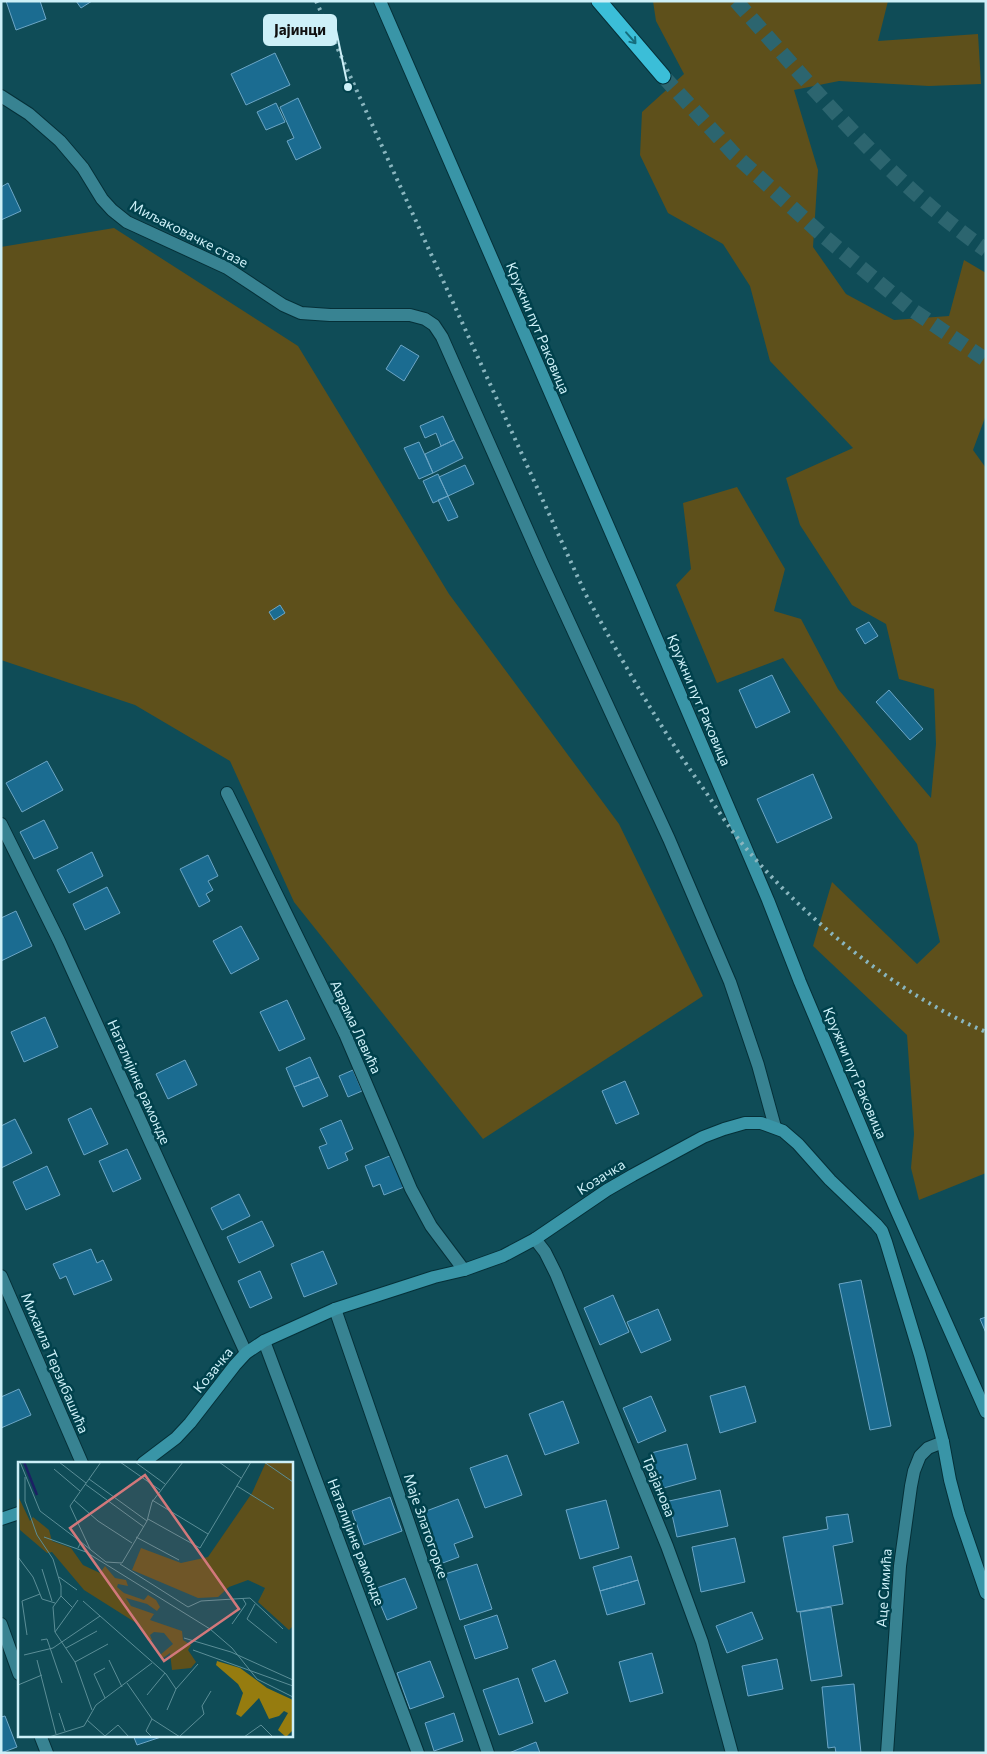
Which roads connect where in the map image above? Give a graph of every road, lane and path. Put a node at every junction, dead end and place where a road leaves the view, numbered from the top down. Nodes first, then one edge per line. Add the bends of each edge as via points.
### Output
1 (380, 1) edge
2 (598, 1) edge
3 (663, 76) tunnel mouth
4 (1, 96) edge
5 (226, 793) dead end
6 (1, 824) edge
7 (775, 1127) junction
8 (535, 1239) junction
9 (464, 1270) junction
10 (1, 1276) edge
11 (334, 1309) junction
12 (264, 1341) junction
13 (246, 1353) junction
14 (986, 1412) edge
15 (943, 1442) junction
16 (82, 1462) edge
17 (144, 1462) edge
18 (18, 1513) edge
19 (1, 1519) edge
20 (981, 1561) edge
21 (986, 1592) edge
22 (1, 1624) edge
23 (18, 1671) edge
24 (40, 1736) edge
25 (47, 1753) edge
26 (418, 1753) edge
27 (488, 1753) edge
28 (732, 1753) edge
29 (887, 1753) edge

1 - 14 main road, Кружни пут Раковица via 632,581 894,1205
2 -> 3 highway
4 - 7 street, Миљаковачке стазе via 29,114 60,141 83,168 102,199 127,222 227,268 283,305 302,313 410,315 425,319 434,326 442,337 661,821 730,982
5 - 9 street, Аврама Левића via 345,1034 411,1189 430,1226
6 - 13 street, Наталијине рамонде via 59,941
7 - 8 main road, Козачка via 745,1123 703,1137 607,1190
7 - 15 main road, Козачка via 798,1144 882,1231
8 - 9 main road, Козачка
8 - 28 street, Трајанова via 556,1274 667,1546 702,1642
9 - 11 main road, Козачка
10 - 16 street, Михаила Терзибашића
11 - 12 main road, Козачка
11 - 27 street, Маје Златогорке
12 - 13 main road, Козачка
12 - 26 street, Наталијине рамонде
13 - 17 main road, Козачка via 180,1433
15 - 20 main road, Козачка via 956,1506
15 - 29 street, Аце Симића via 928,1448 920,1456 910,1486 900,1566
18 - 19 main road
20 - 21 main road, Козачка
22 - 23 street
24 - 25 street

